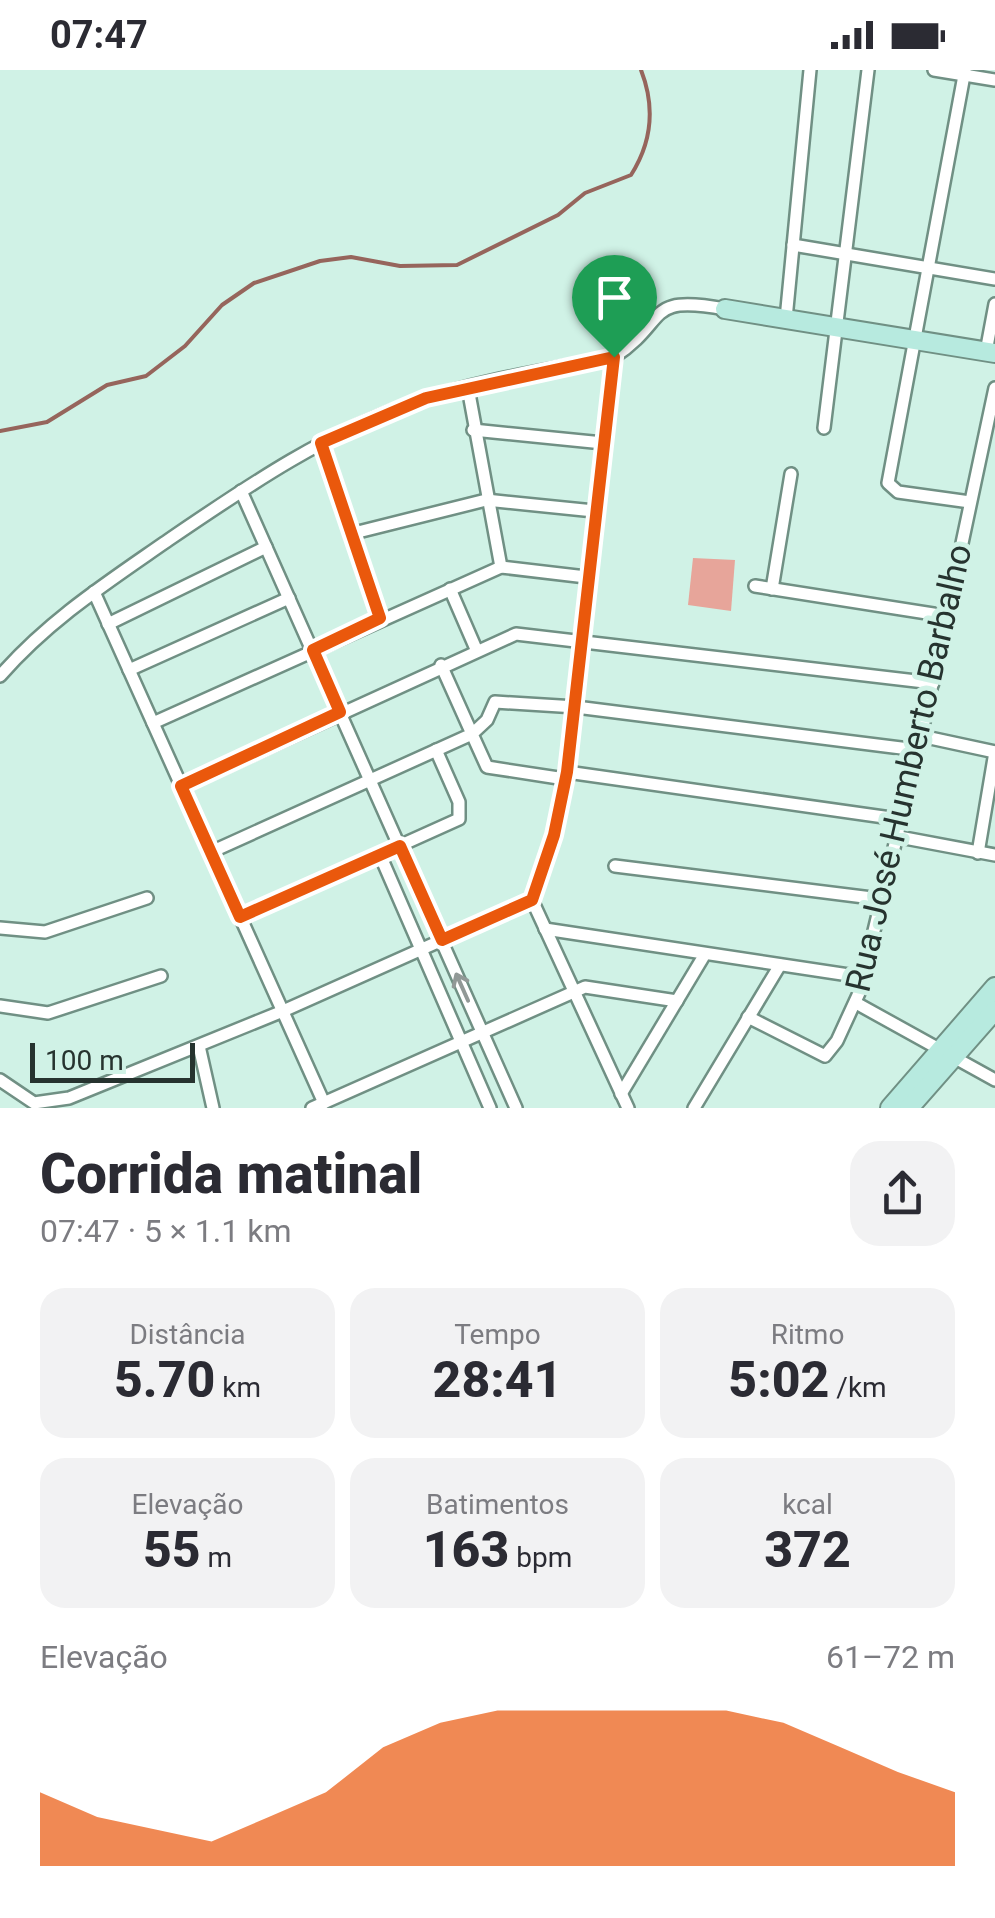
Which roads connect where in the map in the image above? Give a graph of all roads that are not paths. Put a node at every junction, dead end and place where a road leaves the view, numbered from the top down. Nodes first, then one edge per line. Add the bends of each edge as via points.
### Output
1 (810, 70) edge
2 (868, 70) edge
3 (934, 70) edge
4 (964, 73) edge
5 (995, 80) edge
6 (793, 245) junction
7 (846, 253) junction
8 (931, 268) junction
9 (995, 278) edge
10 (995, 304) edge
11 (725, 309) joint
12 (786, 318) junction
13 (839, 326) junction
14 (918, 339) junction
15 (990, 352) edge
16 (614, 357) junction
17 (468, 388) junction
18 (995, 388) edge
19 (824, 428) dead end
20 (474, 430) junction
21 (321, 443) junction
22 (603, 443) junction
23 (791, 474) dead end
24 (241, 490) junction
25 (486, 500) junction
26 (970, 502) junction
27 (594, 511) junction
28 (354, 533) junction
29 (266, 546) junction
30 (502, 567) junction
31 (586, 577) junction
32 (754, 586) dead end
33 (450, 589) junction
34 (772, 589) junction
35 (94, 592) junction
36 (289, 598) junction
37 (946, 616) junction
38 (380, 618) junction
39 (108, 624) junction
40 (582, 642) junction
41 (476, 649) junction
42 (313, 650) junction
43 (441, 666) junction
44 (129, 670) junction
45 (0, 676) edge
46 (933, 683) junction
47 (576, 707) junction
48 (340, 712) junction
49 (153, 723) junction
50 (472, 734) junction
51 (921, 736) junction
52 (436, 750) junction
53 (917, 750) junction
54 (995, 752) edge
55 (566, 776) junction
56 (370, 780) junction
57 (181, 786) junction
58 (898, 820) junction
59 (894, 836) junction
60 (400, 846) junction
61 (211, 852) junction
62 (978, 852) junction
63 (380, 855) junction
64 (995, 855) edge
65 (615, 866) dead end
66 (147, 898) dead end
67 (880, 899) junction
68 (532, 900) junction
69 (240, 917) junction
70 (0, 928) edge
71 (545, 930) junction
72 (442, 940) junction
73 (421, 950) junction
74 (705, 954) junction
75 (780, 965) junction
76 (161, 976) dead end
77 (862, 977) junction
78 (995, 988) edge
79 (574, 991) junction
80 (677, 1000) junction
81 (856, 1002) junction
82 (0, 1006) edge
83 (995, 1010) edge
84 (283, 1011) junction
85 (748, 1017) junction
86 (483, 1033) junction
87 (462, 1043) junction
88 (200, 1046) junction
89 (948, 1053) junction
90 (0, 1080) edge
91 (995, 1080) edge
92 (624, 1101) edge
93 (318, 1106) edge
94 (213, 1108) edge
95 (490, 1108) edge
96 (516, 1108) edge
97 (609, 1108) edge
98 (694, 1108) edge
99 (890, 1108) edge
100 (909, 1108) edge

1 - 6 street
2 - 7 street
3 - 4 street
4 - 5 street
4 - 8 street
6 - 7 street
6 - 12 street
7 - 8 street
7 - 13 street
8 - 9 street
8 - 14 street
10 - 15 street
11 - 12 street
11 - 16 street via 689,302 664,307
12 - 13 street
13 - 14 street
13 - 19 street
14 - 15 street
14 - 26 street via 888,475 893,491
16 - 17 street
16 - 22 street
17 - 20 street
17 - 21 street via 392,410
18 - 26 street, Rua José Humberto Barbalho
20 - 22 street
20 - 25 street
21 - 24 street
21 - 28 street
22 - 27 street
23 - 34 street
24 - 29 street
24 - 35 street
25 - 27 street
25 - 28 street
25 - 30 street
26 - 37 street, Rua José Humberto Barbalho
27 - 31 street
28 - 38 street
29 - 36 street
29 - 39 street
30 - 31 street
30 - 33 street
31 - 40 street
32 - 34 street
33 - 38 street
33 - 41 street
34 - 37 street
35 - 39 street
35 - 45 street via 47,626
36 - 42 street
36 - 44 street
37 - 46 street, Rua José Humberto Barbalho
38 - 42 street
39 - 44 street
40 - 41 street via 516,634
40 - 46 street
40 - 47 street
41 - 43 street
42 - 48 street
42 - 49 street
43 - 48 street
43 - 50 street
44 - 49 street
46 - 51 street, Rua José Humberto Barbalho
47 - 50 street via 502,700
47 - 53 street
47 - 55 street
48 - 56 street
48 - 57 street
49 - 57 street
50 - 52 street
50 - 55 street via 494,771
51 - 53 street, Rua José Humberto Barbalho
51 - 54 street
52 - 56 street
52 - 60 street via 460,815
53 - 58 street, Rua José Humberto Barbalho
54 - 62 street
55 - 58 street
55 - 68 street
56 - 60 street
56 - 61 street
57 - 61 street
58 - 59 street, Rua José Humberto Barbalho
59 - 62 street
59 - 67 street, Rua José Humberto Barbalho
60 - 63 street
60 - 72 street
61 - 69 street
62 - 64 street
63 - 69 street
63 - 73 street
65 - 67 street
66 - 70 street via 45,932
67 - 77 street, Rua José Humberto Barbalho
68 - 71 street
68 - 72 street
69 - 84 street
71 - 74 street
71 - 79 street
72 - 73 street
86 -> 72 street
73 - 84 street
73 - 87 street
74 - 75 street
74 - 80 street
75 - 77 street
75 - 85 street
76 - 82 street via 48,1013
77 - 81 street, Rua José Humberto Barbalho
78 - 89 street
79 - 80 street via 599,987
79 - 86 street
79 - 92 street
80 - 92 street
81 - 85 street, Rua José Humberto Barbalho via 825,1056
81 - 89 street
83 - 89 street
84 - 88 street
84 - 93 street
85 - 98 street
86 - 87 street
86 - 96 street
87 - 93 street
87 - 95 street
88 - 90 street via 50,1104 29,1101
88 - 94 street
89 - 91 street
89 - 99 street
89 - 100 street
92 - 97 street

